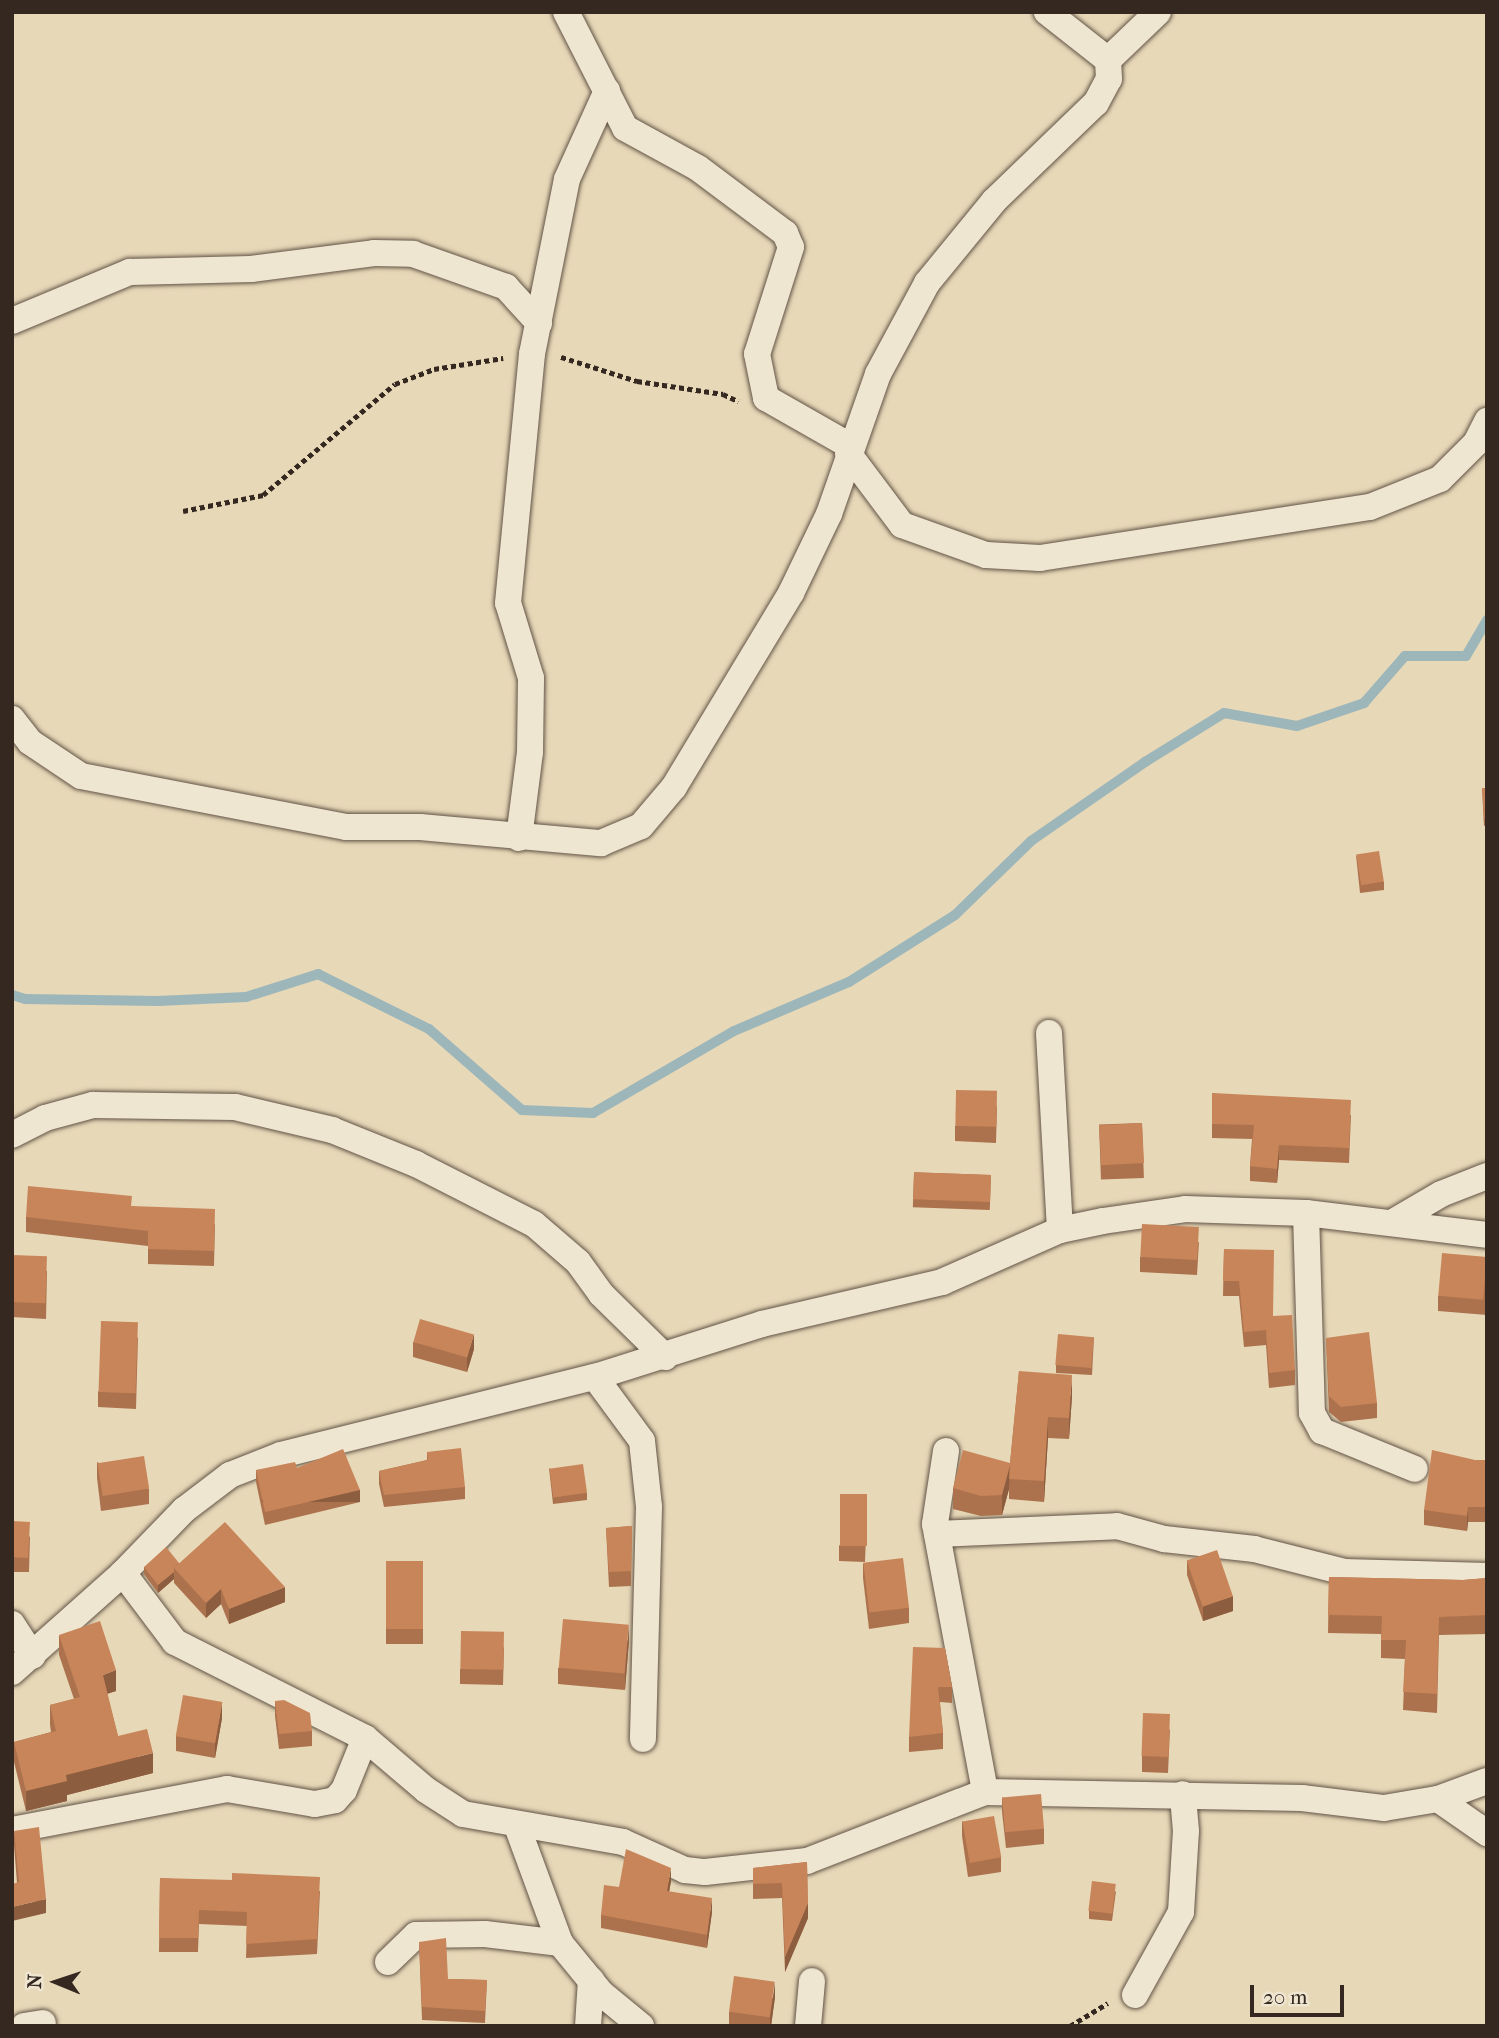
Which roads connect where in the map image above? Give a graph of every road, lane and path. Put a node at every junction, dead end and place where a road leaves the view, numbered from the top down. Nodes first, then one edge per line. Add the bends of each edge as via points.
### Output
1 (566, 12) edge
2 (1047, 12) edge
3 (1158, 12) edge
4 (1108, 60) junction
5 (607, 91) junction
6 (12, 321) edge
7 (539, 323) junction
8 (532, 354) junction
9 (748, 406) dead end
10 (1487, 421) edge
11 (849, 449) junction
12 (183, 511) dead end
13 (12, 719) edge
14 (519, 838) junction
15 (1049, 1033) dead end
16 (12, 1135) edge
17 (1487, 1176) edge
18 (1306, 1213) junction
19 (1395, 1221) junction
20 (1060, 1230) junction
21 (1487, 1236) edge
22 (665, 1357) junction
23 (595, 1377) junction
24 (946, 1451) dead end
25 (1415, 1469) dead end
26 (937, 1534) junction
27 (123, 1573) junction
28 (1487, 1576) edge
29 (12, 1624) edge
30 (33, 1656) junction
31 (12, 1672) edge
32 (365, 1738) junction
33 (643, 1739) dead end
34 (1487, 1781) edge
35 (985, 1792) junction
36 (1184, 1794) junction
37 (1438, 1799) junction
38 (517, 1826) junction
39 (12, 1830) edge
40 (1487, 1833) edge
41 (559, 1943) junction
42 (388, 1962) dead end
43 (591, 1980) junction
44 (812, 1981) dead end
45 (1135, 1995) joint
46 (588, 2026) edge
47 (641, 2026) edge
48 (808, 2026) edge
49 (1070, 2026) edge

1 - 5 street
2 - 4 street
3 - 4 street
4 - 11 street via 1109,79 1096,103 994,201 927,283 878,374
5 - 7 street via 566,179
5 - 11 street via 625,128 698,168 785,233 791,247 757,354 766,398
6 - 7 street via 130,272 251,269 374,253 413,254 506,287
7 - 8 street
8 - 9 path via 575,359 637,381 723,394
8 - 12 path via 433,369 395,384 263,495
8 - 14 street via 508,603 531,678 530,752
10 - 11 street via 1476,443 1440,479 1370,507 1041,558 986,555 902,525
11 - 14 street via 829,514 791,593 702,743 641,826 601,843
13 - 14 street via 30,742 81,776 346,827 420,827
15 - 20 street
16 - 22 street via 45,1118 93,1105 235,1107 332,1130 416,1164 534,1224 561,1244 601,1294
17 - 19 street via 1441,1194
18 - 19 street
18 - 20 street via 1185,1209
18 - 25 street via 1312,1413 1322,1431
19 - 21 street
20 - 22 street via 942,1282 762,1324
22 - 23 street
23 - 27 street via 375,1428 243,1470 184,1510
23 - 33 street via 642,1441 649,1507
24 - 26 street
26 - 28 street via 1117,1526 1164,1539 1254,1549 1344,1572
26 - 35 street
27 - 30 street
27 - 32 street via 175,1642
29 - 30 street
30 - 31 street
32 - 38 street via 426,1790 463,1814
32 - 39 street via 344,1790 335,1800 315,1804 228,1789
34 - 37 street
35 - 36 street
35 - 38 street via 807,1861 705,1872 685,1870 623,1842
36 - 37 street via 1302,1798 1384,1808
36 - 45 street via 1181,1912
37 - 40 street
38 - 41 street
41 - 42 street via 485,1934 416,1935
41 - 43 street
43 - 46 street
43 - 47 street
44 - 48 street
45 - 49 path via 1102,2005

